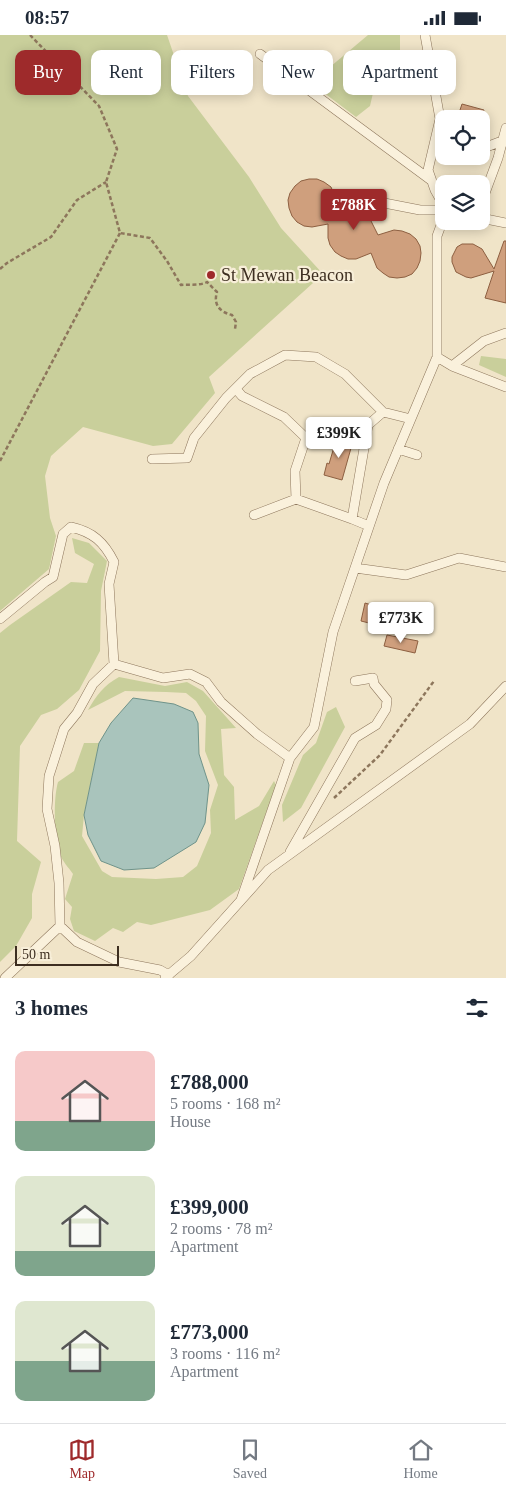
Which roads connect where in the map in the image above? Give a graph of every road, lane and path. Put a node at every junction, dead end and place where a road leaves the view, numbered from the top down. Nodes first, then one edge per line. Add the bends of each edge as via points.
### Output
1 (30, 35) edge
2 (425, 35) edge
3 (260, 53) dead end
4 (506, 128) edge
5 (504, 141) edge
6 (490, 146) edge
7 (490, 179) edge
8 (432, 181) junction
9 (106, 182) junction
10 (435, 190) edge
11 (374, 201) dead end
12 (435, 210) edge
13 (490, 220) edge
14 (506, 223) edge
15 (439, 230) edge
16 (120, 233) junction
17 (0, 269) edge
18 (235, 329) dead end
19 (506, 333) edge
20 (437, 357) junction
21 (452, 366) junction
22 (506, 387) edge
23 (236, 389) junction
24 (383, 412) junction
25 (411, 419) junction
26 (398, 449) junction
27 (417, 455) dead end
28 (152, 459) dead end
29 (0, 461) edge
30 (296, 499) junction
31 (254, 515) dead end
32 (352, 519) junction
33 (369, 526) junction
34 (506, 567) edge
35 (355, 568) junction
36 (0, 619) edge
37 (114, 664) junction
38 (355, 681) dead end
39 (434, 681) dead end
40 (506, 686) edge
41 (290, 758) junction
42 (334, 799) dead end
43 (287, 857) junction
44 (241, 900) junction
45 (60, 926) junction
46 (167, 976) edge
47 (5, 978) edge

1 - 9 path via 99,107 117,149
2 - 8 lane via 440,119 428,170
3 - 8 lane
4 - 5 lane
5 - 6 lane
5 - 7 lane
8 - 10 lane
9 - 16 path
9 - 17 path via 77,200 51,237
11 - 12 lane
13 - 14 lane
15 - 20 lane
16 - 18 path via 150,238 181,285 207,281 217,292 215,297 223,313 232,315
16 - 29 path
19 - 21 lane via 484,341
20 - 21 lane
20 - 25 lane
21 - 22 lane
23 - 24 lane via 250,374 285,355 316,357 344,374
23 - 28 lane via 194,438 187,458
23 - 30 lane via 284,417 306,438 295,471
24 - 25 lane
24 - 32 lane via 368,425
25 - 26 lane
26 - 27 lane
26 - 33 lane
30 - 31 lane
30 - 32 lane
32 - 33 lane
33 - 35 lane
34 - 35 lane via 459,558 406,575
35 - 41 lane via 333,632 314,727
36 - 37 lane via 53,577 63,534 71,527 81,529 92,534 114,562 109,584
37 - 41 lane via 163,678 190,674 206,682 221,702
37 - 45 lane via 93,684 64,729 49,775 47,809 55,846
38 - 43 lane via 373,678 387,700 386,709 376,725 355,738
39 - 42 path via 380,755
40 - 43 lane via 470,724
41 - 44 lane
43 - 44 lane via 268,871
44 - 46 lane via 191,956
45 - 46 lane via 77,941 119,963 160,970
45 - 47 lane

